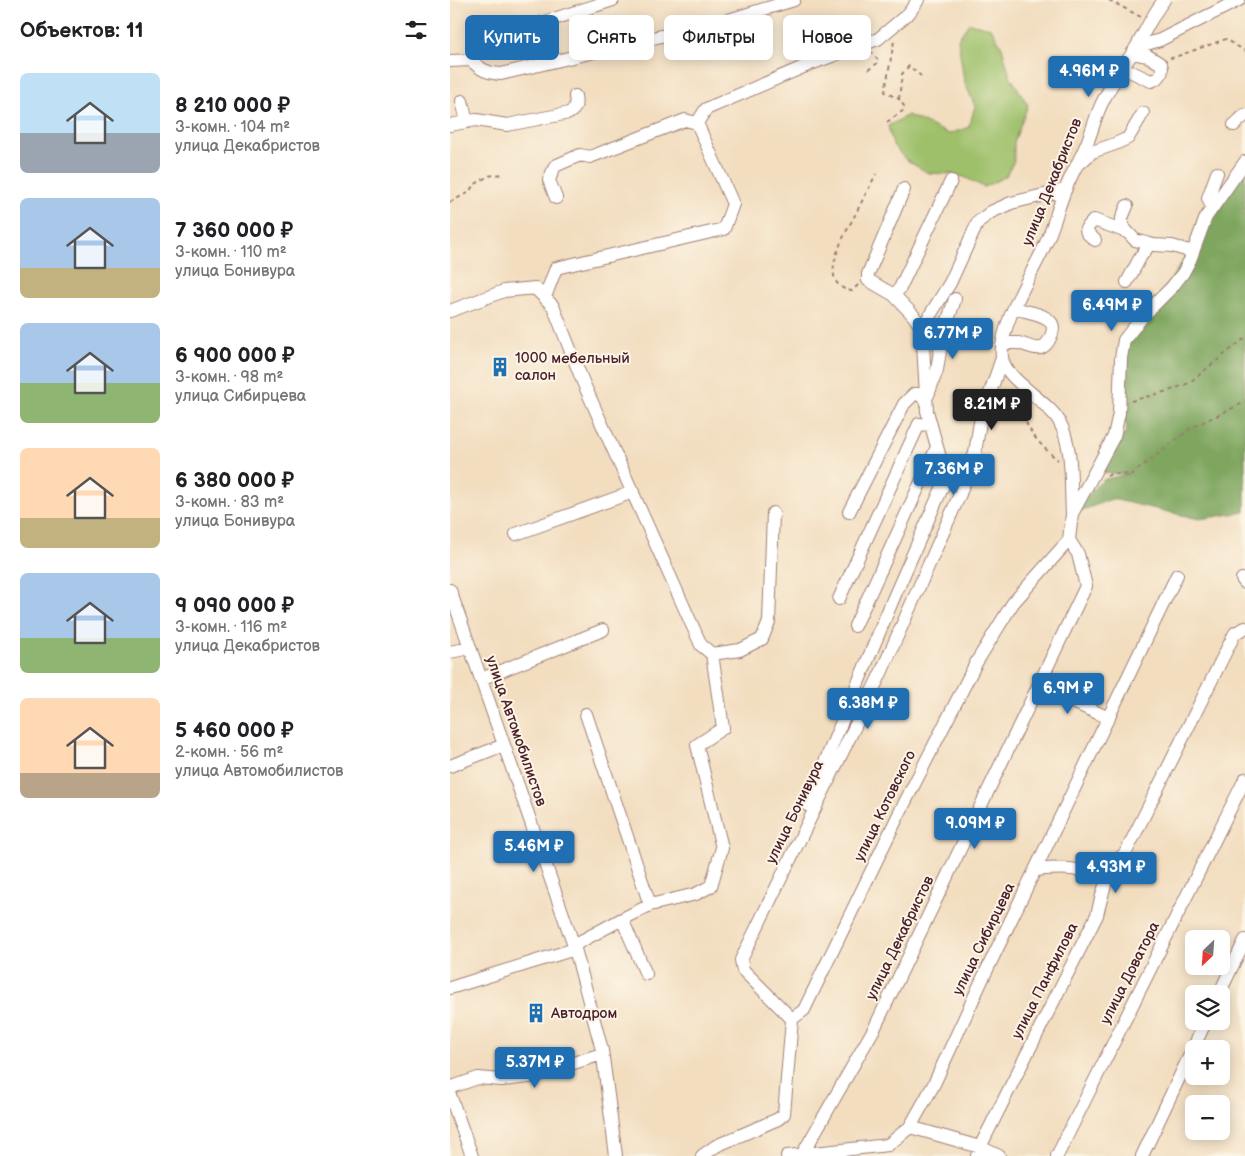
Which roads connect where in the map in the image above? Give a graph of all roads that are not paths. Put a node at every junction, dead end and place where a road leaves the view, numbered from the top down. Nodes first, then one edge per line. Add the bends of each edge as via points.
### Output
1 (613, 0) edge
2 (794, 0) edge
3 (918, 0) edge
4 (1164, 0) edge
5 (1239, 0) edge
6 (559, 17) edge
7 (1134, 50) junction
8 (450, 60) edge
9 (465, 60) edge
10 (471, 60) edge
11 (1123, 68) junction
12 (574, 96) dead end
13 (462, 101) dead end
14 (1143, 113) dead end
15 (1245, 115) edge
16 (467, 122) junction
17 (697, 123) junction
18 (450, 125) edge
19 (1234, 125) dead end
20 (1245, 162) edge
21 (1076, 166) junction
22 (1217, 174) dead end
23 (951, 181) dead end
24 (904, 189) dead end
25 (1065, 190) junction
26 (556, 198) dead end
27 (1127, 206) dead end
28 (1212, 208) junction
29 (1127, 232) junction
30 (1095, 240) dead end
31 (1150, 244) junction
32 (1193, 252) junction
33 (1127, 282) dead end
34 (894, 295) junction
35 (545, 297) junction
36 (955, 299) dead end
37 (1014, 308) junction
38 (450, 311) edge
39 (922, 328) junction
40 (1003, 343) junction
41 (1002, 358) junction
42 (924, 406) junction
43 (931, 425) junction
44 (937, 447) junction
45 (633, 492) junction
46 (960, 494) joint
47 (849, 512) dead end
48 (773, 513) dead end
49 (1072, 514) junction
50 (516, 534) dead end
51 (1069, 540) junction
52 (1177, 575) dead end
53 (450, 590) edge
54 (839, 599) dead end
55 (912, 602) junction
56 (891, 604) junction
57 (855, 626) dead end
58 (603, 630) dead end
59 (1240, 631) edge
60 (470, 648) junction
61 (450, 652) edge
62 (712, 654) junction
63 (481, 679) junction
64 (1039, 687) junction
65 (586, 714) dead end
66 (1108, 718) junction
67 (504, 745) junction
68 (450, 766) edge
69 (1245, 779) edge
70 (802, 834) junction
71 (1036, 870) junction
72 (1106, 878) junction
73 (650, 905) junction
74 (622, 919) junction
75 (1245, 940) edge
76 (574, 947) junction
77 (646, 974) dead end
78 (1223, 985) edge
79 (450, 988) edge
80 (792, 1019) junction
81 (1202, 1030) edge
82 (602, 1054) junction
83 (450, 1093) edge
84 (910, 1127) junction
85 (889, 1150) edge
86 (979, 1151) edge
87 (802, 1155) junction
88 (472, 1156) edge
89 (616, 1156) edge
90 (702, 1156) edge
91 (787, 1156) edge
92 (999, 1156) edge
93 (1057, 1156) edge
94 (1142, 1156) edge

1 - 6 street
2 - 10 street via 725,21 501,74 481,70
3 - 17 street via 878,39 706,109
4 - 7 street, улица Декабристов
5 - 7 street
7 - 11 street, улица Декабристов
7 - 11 street via 1161,64 1161,74 1151,81
8 - 9 street
11 - 21 street, улица Декабристов via 1104,99
12 - 16 street via 576,105 569,113 507,125 476,120
13 - 16 street
14 - 21 street via 1128,138 1092,152
15 - 19 street
16 - 18 street
17 - 26 street via 685,120 590,157 580,155 555,166 549,180
17 - 35 street via 733,204 724,230 556,268
20 - 28 street
21 - 25 street, улица Декабристов
22 - 28 street via 1208,198
23 - 34 street
24 - 34 street via 868,274 868,280
25 - 37 street, улица Декабристов via 1045,246
25 - 39 street via 1011,203 978,222 950,283
27 - 29 street via 1122,226
28 - 32 street
29 - 30 street via 1094,220 1086,229
29 - 31 street via 1135,240
31 - 32 street
31 - 33 street
32 - 49 street via 1178,280 1124,340 1116,428
34 - 39 street
35 - 38 street via 535,288 504,291
35 - 45 street via 553,306
36 - 42 street
37 - 40 street, улица Декабристов
37 - 40 street via 1049,319 1054,329 1042,348
39 - 42 street
40 - 41 street, улица Декабристов
41 - 46 street, улица Декабристов
41 - 49 street via 1011,375 1044,403 1058,420 1068,447
42 - 43 street
42 - 47 street via 919,394 914,394 904,404
43 - 44 street
43 - 54 street via 919,424
44 - 56 street via 946,479
44 - 57 street
45 - 50 street
45 - 62 street via 701,645
46 - 55 street, улица Бонивура
48 - 62 street via 769,622 762,639 740,650
49 - 51 street
51 - 64 street, улица Декабристов via 1078,554 1086,586
51 - 80 street, улица Котовского via 1014,603 976,663 804,1010
52 - 66 street, улица Сибирцева
53 - 60 street, улица Автомобилистов
55 - 56 street
55 - 70 street, улица Бонивура
56 - 70 street via 802,817
58 - 63 street
59 - 72 street, улица Панфилова via 1126,852 1118,858
60 - 61 street
60 - 63 street, улица Автомобилистов
62 - 73 street via 723,728 697,745 722,848 711,886 696,894
63 - 67 street, улица Автомобилистов
64 - 66 street
64 - 87 street, улица Декабристов via 875,1027
65 - 73 street
66 - 71 street, улица Сибирцева
67 - 68 street
67 - 76 street, улица Автомобилистов
69 - 93 street, улица Доватора
70 - 80 street, улица Бонивура via 741,960 743,970
71 - 72 street via 1063,867
71 - 84 street, улица Сибирцева via 934,1084
72 - 86 street, улица Панфилова via 1096,915
73 - 74 street
74 - 76 street
74 - 77 street
75 - 78 street
76 - 79 street
76 - 82 street, улица Автомобилистов
80 - 90 street via 784,1114 716,1146
81 - 94 street
82 - 83 street via 529,1077 478,1078 452,1088
82 - 89 street, улица Автомобилистов
83 - 88 street
84 - 85 street
84 - 86 street
85 - 87 street via 864,1148
86 - 92 street
87 - 91 street

